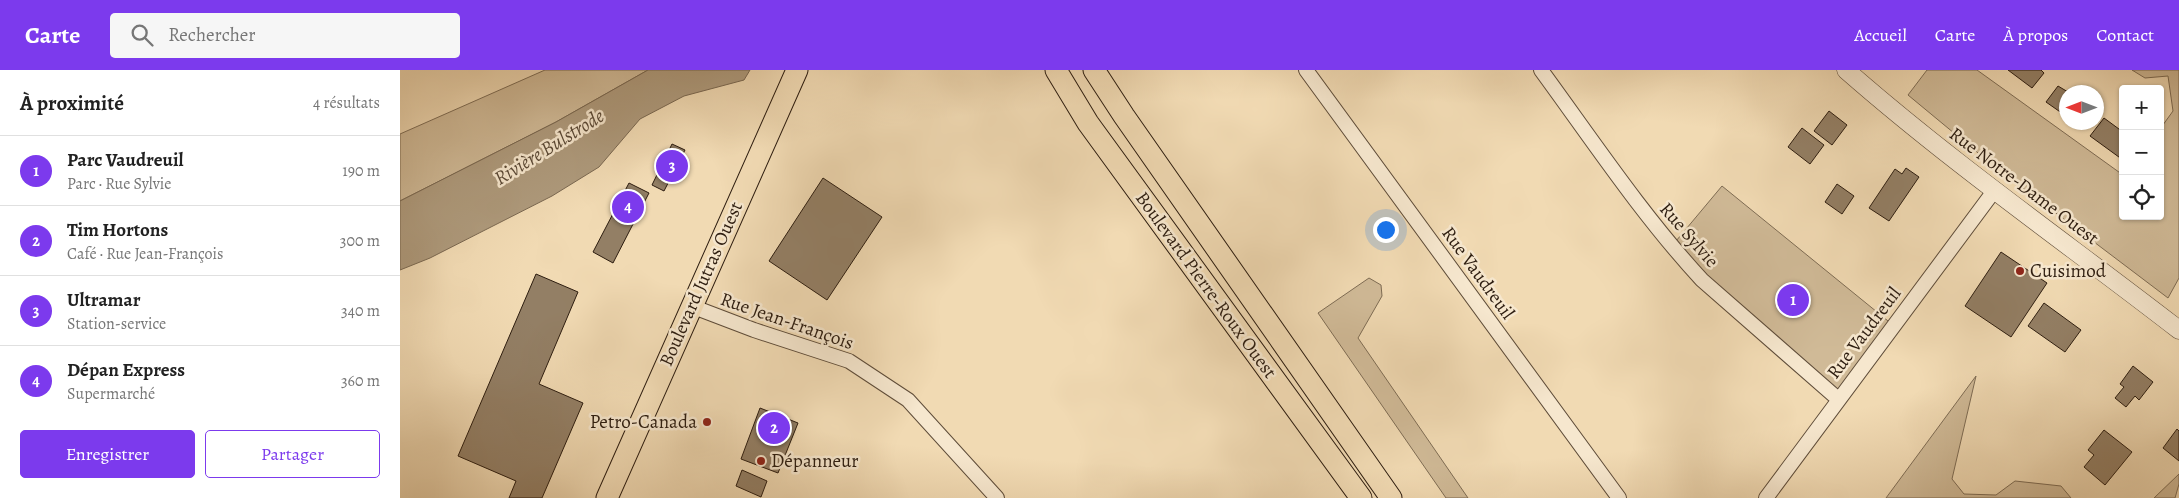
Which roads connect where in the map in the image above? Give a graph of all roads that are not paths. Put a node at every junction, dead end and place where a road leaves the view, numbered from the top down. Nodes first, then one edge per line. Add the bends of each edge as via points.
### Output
1 (797, 70) edge
2 (1056, 70) edge
3 (1094, 70) edge
4 (1306, 70) edge
5 (1541, 70) edge
6 (1846, 70) edge
7 (1994, 191) junction
8 (690, 306) junction
9 (2179, 330) edge
10 (1838, 399) junction
11 (607, 498) edge
12 (997, 498) edge
13 (1361, 498) edge
14 (1391, 498) edge
15 (1619, 498) edge
16 (1766, 498) edge

1 - 8 main road, Boulevard Jutras Ouest
2 - 13 main road, Boulevard Pierre-Roux Ouest via 1088,123
3 - 14 main road, Boulevard Pierre-Roux Ouest
4 - 15 street, Rue Vaudreuil
5 - 10 street, Rue Sylvie via 1657,230 1682,258 1702,280
6 - 7 street, Rue Notre-Dame Ouest
7 - 9 street, Rue Notre-Dame Ouest
7 - 10 street, Rue Vaudreuil
8 - 11 main road, Boulevard Jutras Ouest
8 - 12 street, Rue Jean-François via 849,361 908,400
10 - 16 street, Rue Vaudreuil

